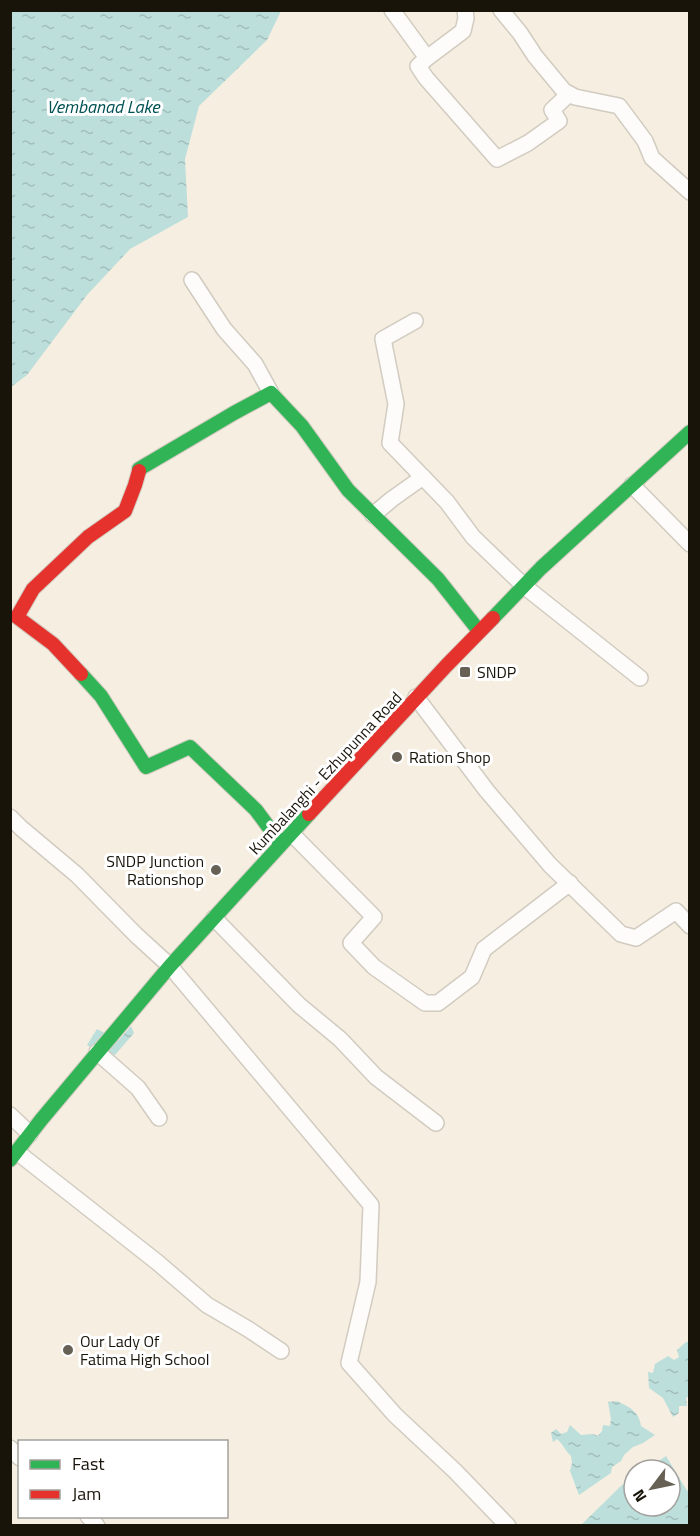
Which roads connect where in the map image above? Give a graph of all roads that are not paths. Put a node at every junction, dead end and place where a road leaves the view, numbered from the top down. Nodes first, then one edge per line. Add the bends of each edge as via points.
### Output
1 (392, 10) edge
2 (465, 10) edge
3 (501, 10) edge
4 (427, 57) junction
5 (569, 94) junction
6 (690, 192) edge
7 (192, 280) dead end
8 (415, 321) dead end
9 (271, 393) junction
10 (690, 432) edge
11 (423, 477) junction
12 (632, 484) junction
13 (373, 515) junction
14 (690, 544) edge
15 (524, 586) junction
16 (479, 632) junction
17 (640, 678) dead end
18 (416, 698) junction
19 (14, 828) edge
20 (286, 839) junction
21 (570, 884) junction
22 (214, 918) junction
23 (690, 926) edge
24 (170, 966) junction
25 (98, 1052) junction
26 (10, 1115) edge
27 (159, 1118) dead end
28 (436, 1123) dead end
29 (30, 1134) junction
30 (14, 1156) edge
31 (281, 1351) dead end
32 (508, 1526) edge

1 - 4 street
2 - 4 street via 463,31
3 - 5 street
4 - 5 street via 418,66 426,78 497,159 559,121 552,110
5 - 6 street via 619,105 645,141 652,158
7 - 9 street via 224,329 255,364
8 - 11 street via 383,339 396,404 390,443
9 - 13 street via 302,426 348,490
9 - 20 street via 139,469 125,511 88,537 33,589 17,616 54,644 101,696 146,767 190,747
10 - 12 street, Kumbalanghi - Ezhupunna Road
11 - 13 street
11 - 15 street via 473,537
12 - 14 street
12 - 15 street, Kumbalanghi - Ezhupunna Road
13 - 16 street via 438,579
15 - 16 street, Kumbalanghi - Ezhupunna Road
15 - 17 street
16 - 18 street, Kumbalanghi - Ezhupunna Road
18 - 20 street, Kumbalanghi - Ezhupunna Road
18 - 21 street via 487,791
19 - 24 street via 77,875
20 - 21 street via 374,917 351,943 374,967 425,1003 438,1003 472,977 484,949
20 - 22 street, Kumbalanghi - Ezhupunna Road
21 - 23 street via 621,934 636,938 676,911
22 - 24 street, Kumbalanghi - Ezhupunna Road
22 - 28 street via 376,1077
24 - 25 street, Kumbalanghi - Ezhupunna Road
24 - 32 street via 371,1205 368,1282 349,1363 395,1415
25 - 27 street via 138,1088
25 - 29 street, Kumbalanghi - Ezhupunna Road
26 - 29 street
29 - 30 street, Kumbalanghi - Ezhupunna Road
30 - 31 street via 157,1262 207,1305

